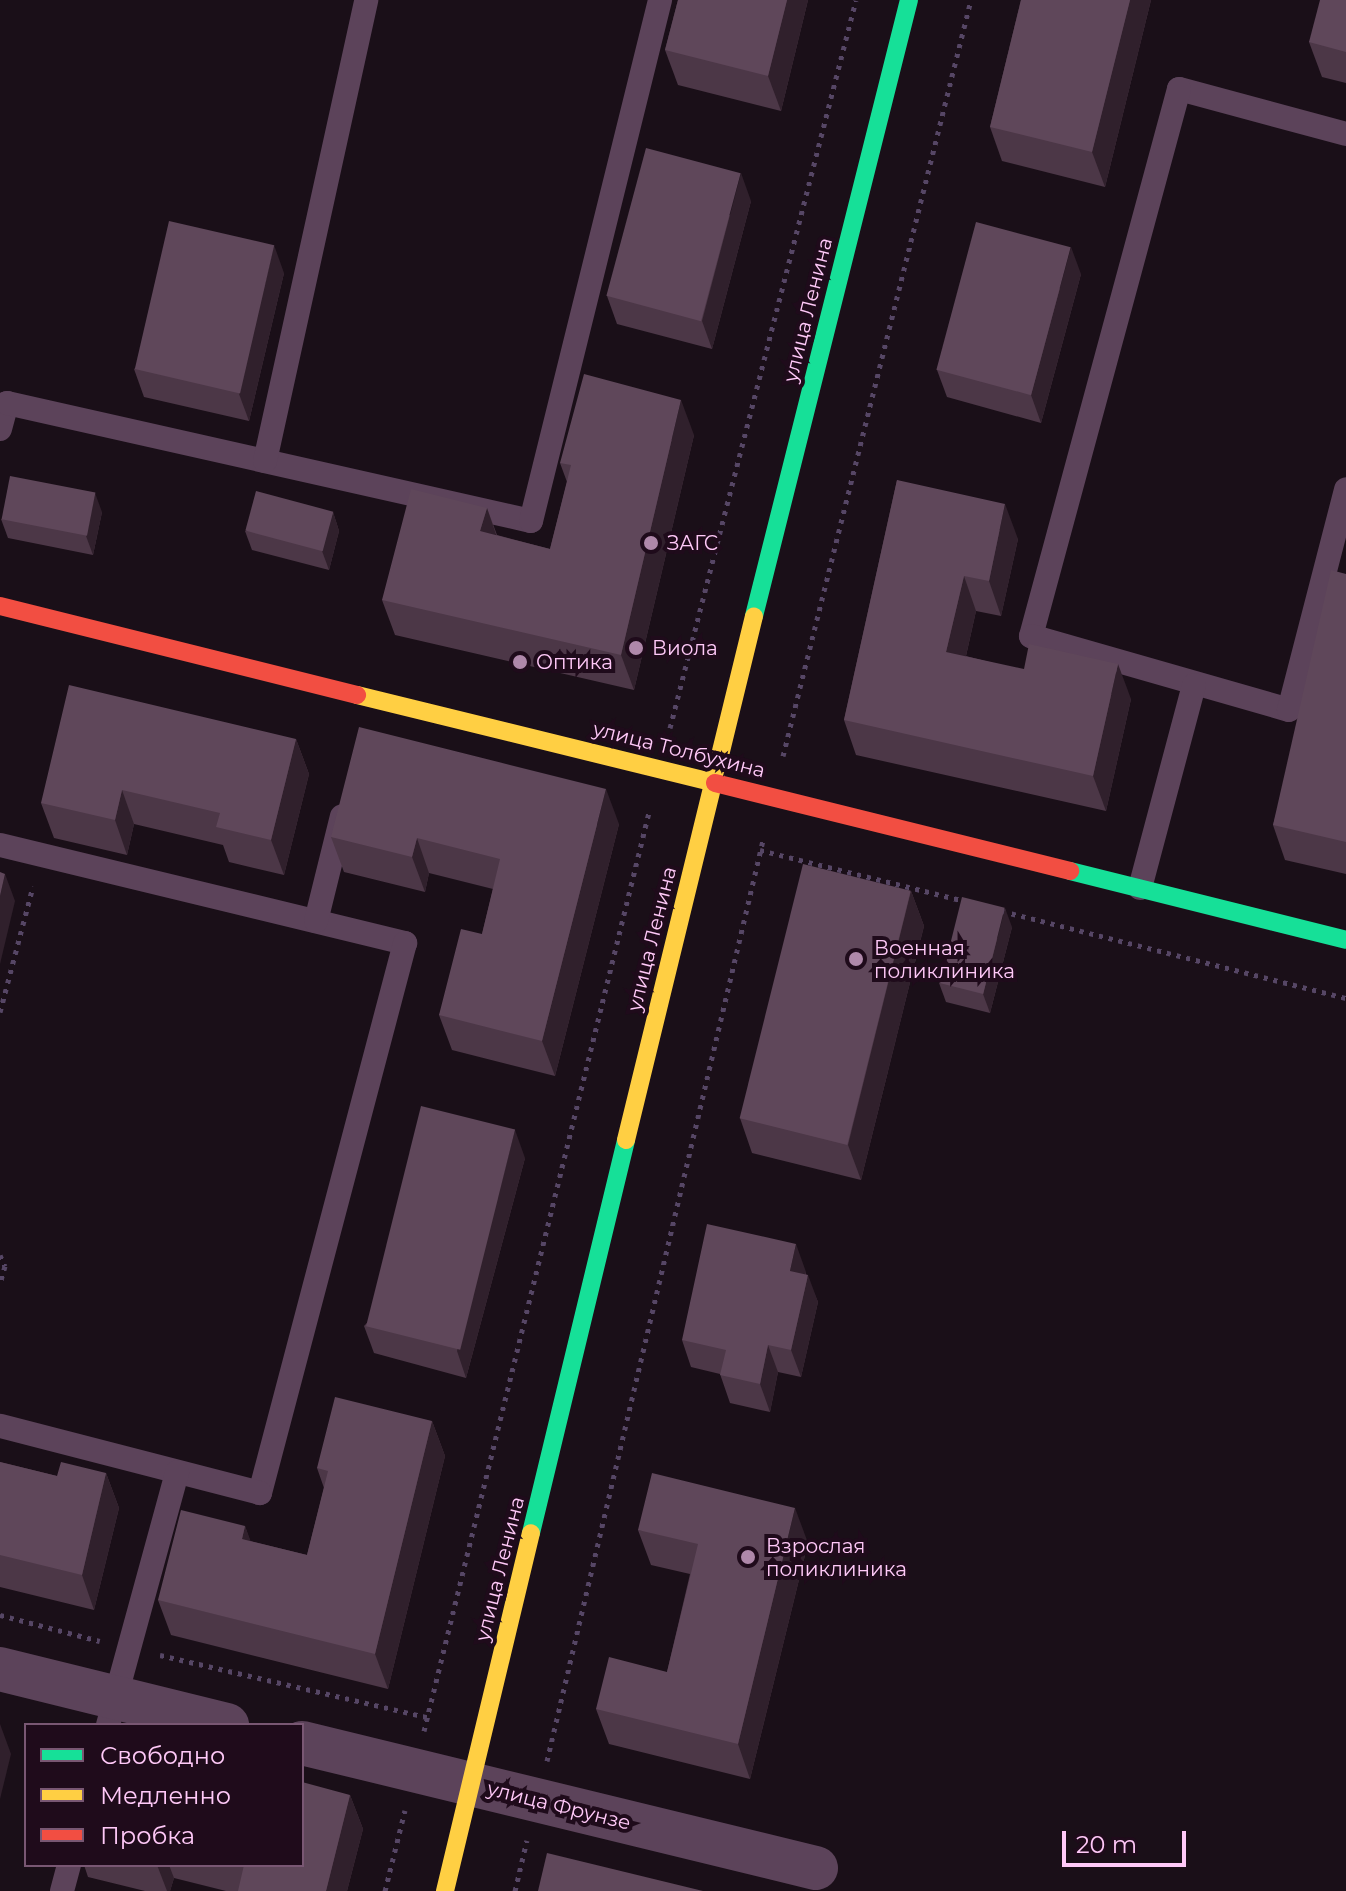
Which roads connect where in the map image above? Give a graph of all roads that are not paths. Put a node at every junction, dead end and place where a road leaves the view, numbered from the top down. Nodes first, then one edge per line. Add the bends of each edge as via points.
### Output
1 (366, 0) edge
2 (660, 0) edge
3 (909, 0) edge
4 (1346, 134) edge
5 (0, 429) edge
6 (265, 461) junction
7 (1346, 489) edge
8 (0, 606) edge
9 (1194, 685) junction
10 (372, 697) junction
11 (364, 727) edge
12 (712, 782) junction
13 (350, 787) edge
14 (0, 845) edge
15 (1140, 888) junction
16 (316, 921) junction
17 (1346, 940) edge
18 (0, 1426) edge
19 (177, 1472) junction
20 (0, 1669) edge
21 (112, 1711) edge
22 (211, 1723) edge
23 (304, 1744) edge
24 (471, 1785) junction
25 (68, 1867) edge
26 (816, 1868) dead end
27 (62, 1891) edge
28 (445, 1891) edge

1 - 6 lane
2 - 6 lane via 531,521
3 - 12 street, улица Ленина
4 - 9 lane via 1179,89 1031,636
5 - 6 lane via 7,403
7 - 9 lane via 1289,710
8 - 10 street, улица Толбухина
9 - 15 lane
10 - 11 lane
10 - 12 street, улица Толбухина
12 - 15 street, улица Толбухина
12 - 24 street, улица Ленина
13 - 16 lane
14 - 16 lane
15 - 17 street, улица Толбухина
16 - 19 lane via 405,943 260,1493
18 - 19 lane
19 - 21 lane
20 - 21 street
21 - 22 street
23 - 24 street, улица Фрунзе
24 - 26 street, улица Фрунзе
24 - 28 street, улица Ленина
25 - 27 lane

